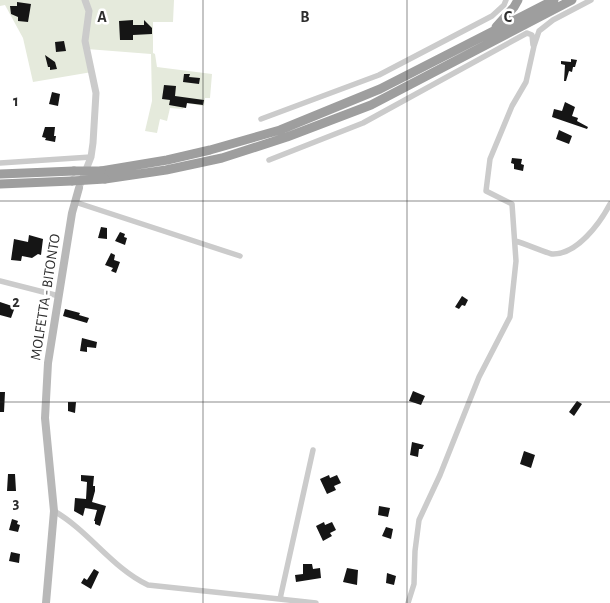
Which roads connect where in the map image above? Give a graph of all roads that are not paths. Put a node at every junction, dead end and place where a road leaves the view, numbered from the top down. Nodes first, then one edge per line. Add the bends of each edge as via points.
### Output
1 (85, 0) edge
2 (506, 0) edge
3 (518, 0) edge
4 (554, 0) edge
5 (572, 0) edge
6 (590, 0) edge
7 (488, 34) junction
8 (534, 46) junction
9 (261, 119) dead end
10 (90, 157) junction
11 (269, 160) dead end
12 (0, 163) edge
13 (0, 174) edge
14 (103, 175) junction
15 (0, 184) edge
16 (79, 188) joint
17 (75, 202) junction
18 (610, 204) edge
19 (515, 241) junction
20 (240, 256) dead end
21 (0, 281) edge
22 (59, 296) junction
23 (313, 450) dead end
24 (54, 512) junction
25 (280, 599) junction
26 (46, 603) edge
27 (316, 603) edge
28 (408, 603) edge

1 - 10 street, MOLFETTA - BITONTO via 89,11 86,42 96,93
2 - 9 street via 492,16 379,75
3 - 7 highway
4 - 7 highway
5 - 14 highway via 371,105 287,137 222,158 166,170
6 - 8 street via 539,31
7 - 14 highway via 380,90 280,130
8 - 11 street via 532,35 528,33 363,123
8 - 19 street via 526,82 512,106 490,159 486,191 512,204
10 - 12 street
10 - 16 street, MOLFETTA - BITONTO
13 - 14 highway, bridge via 74,171
14 - 15 highway, bridge via 72,181
16 - 17 main road, MOLFETTA - BITONTO
17 - 20 street
17 - 22 main road, MOLFETTA - BITONTO
18 - 19 street via 588,235 566,252 552,254
19 - 28 street via 510,317 479,377 419,520 414,584
21 - 22 street
22 - 24 main road, MOLFETTA - BITONTO via 48,363 45,418
23 - 25 street
24 - 25 street via 77,527 134,578 148,585
24 - 26 main road, MOLFETTA - BITONTO
25 - 27 street

